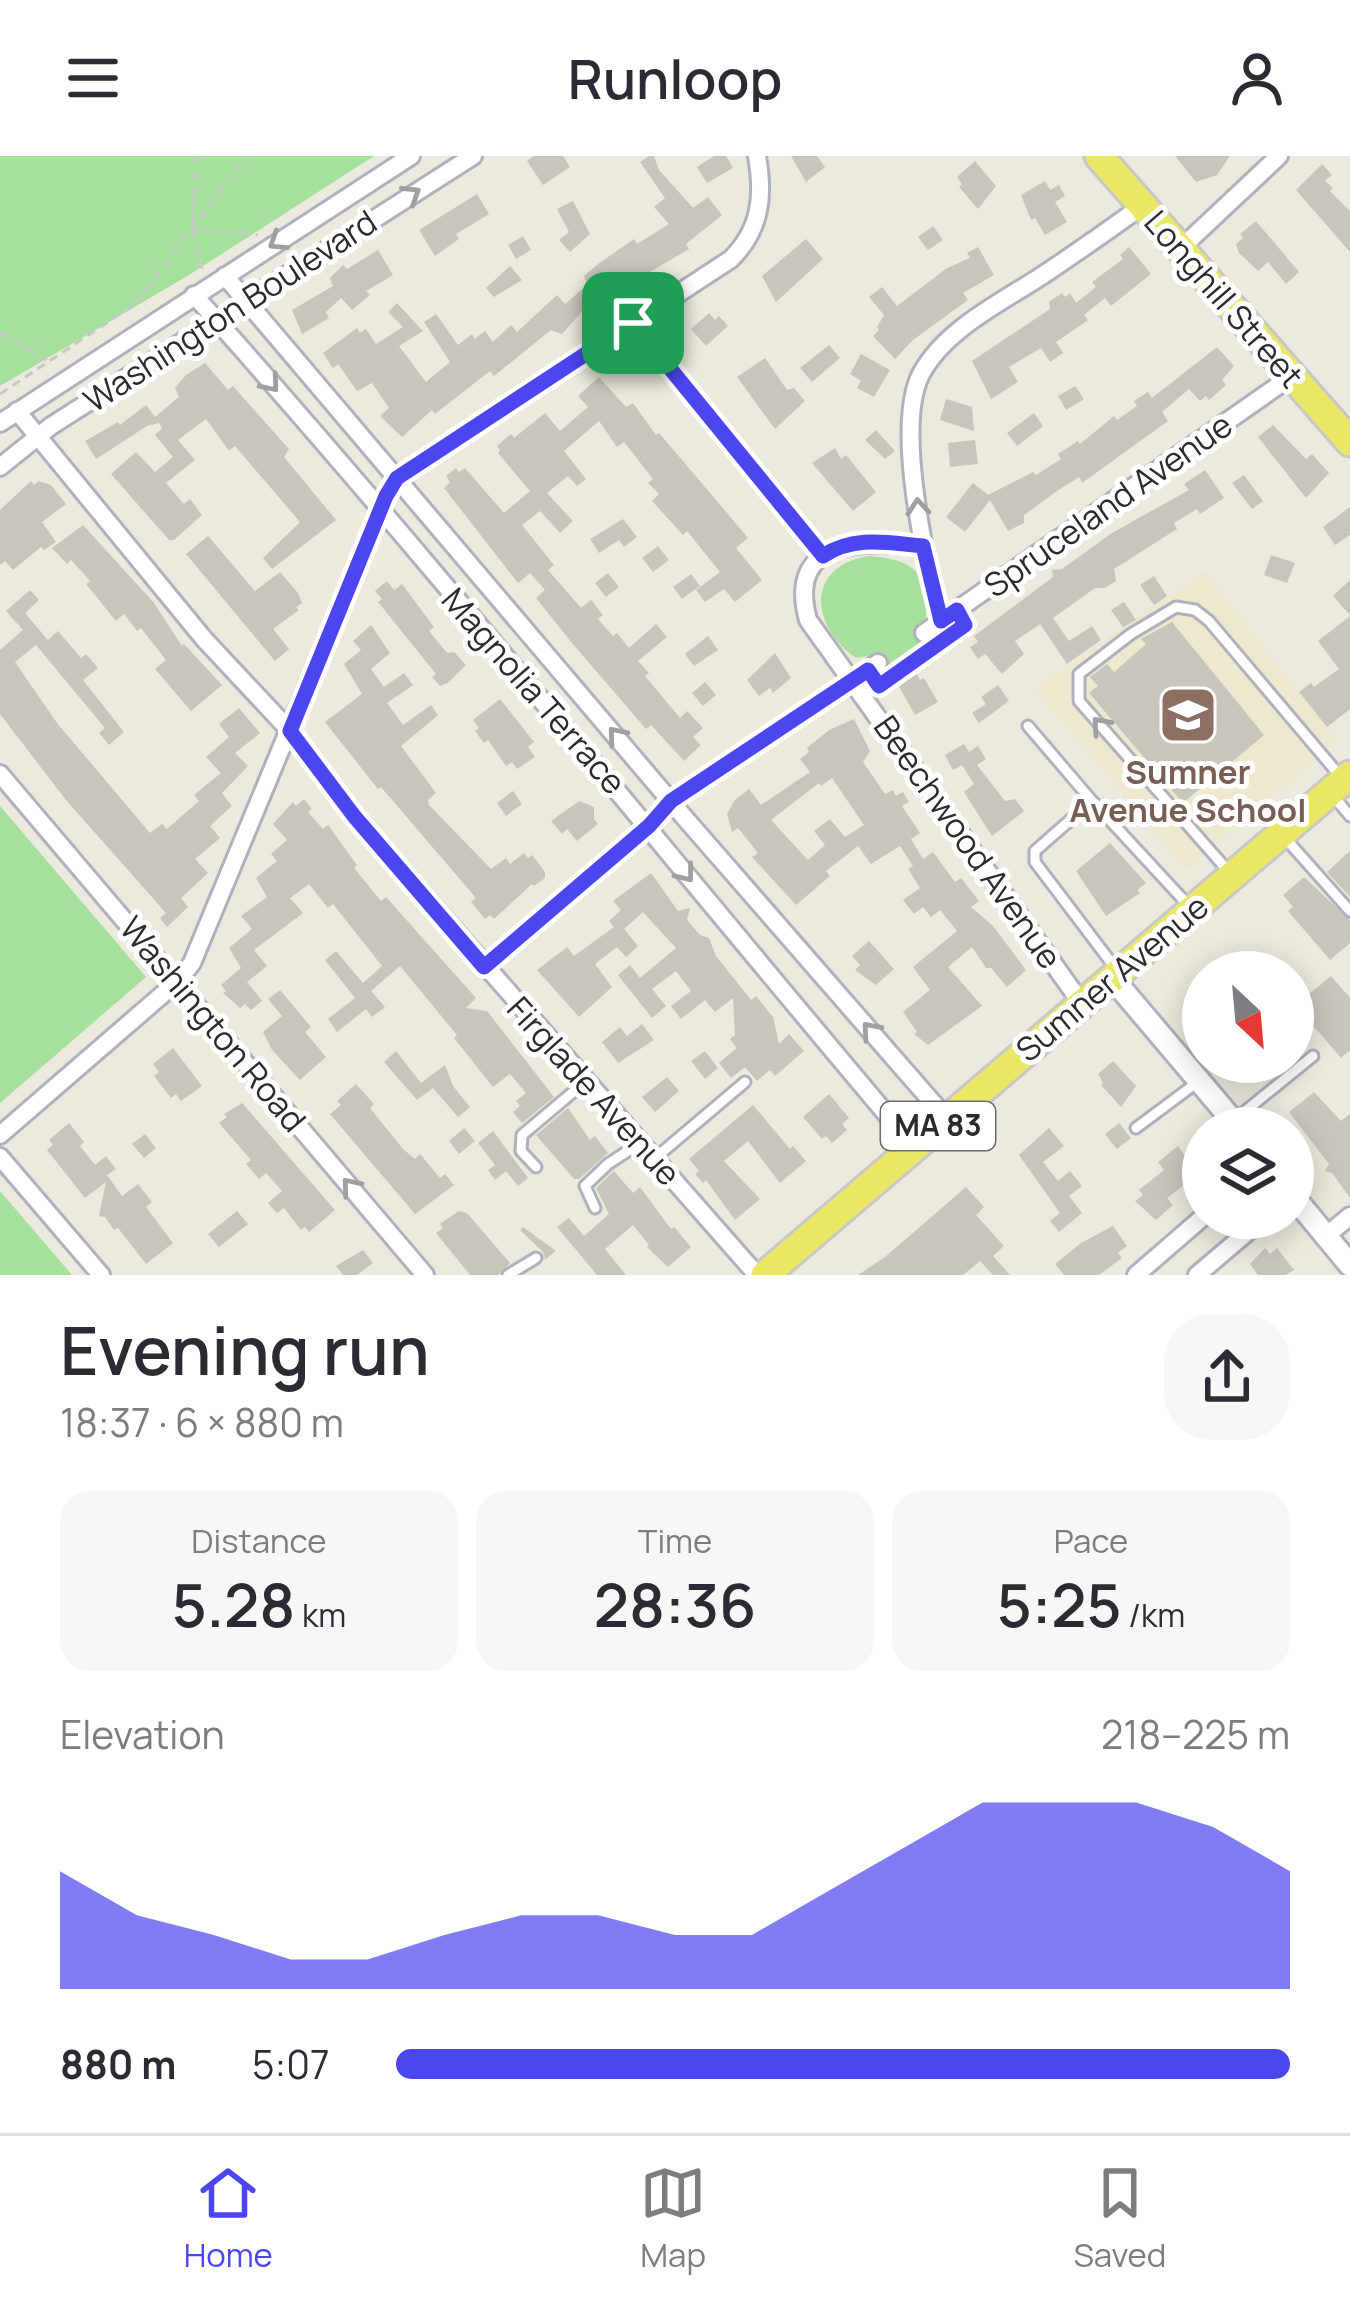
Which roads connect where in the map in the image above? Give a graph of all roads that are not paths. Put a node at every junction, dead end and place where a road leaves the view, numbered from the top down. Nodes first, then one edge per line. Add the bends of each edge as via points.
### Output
1 (411, 156) edge
2 (758, 156) edge
3 (1099, 156) edge
4 (1279, 156) edge
5 (466, 158) edge
6 (1142, 206) junction
7 (1180, 249) junction
8 (209, 286) junction
9 (246, 301) junction
10 (217, 320) junction
11 (633, 323) junction
12 (1292, 376) junction
13 (16, 411) junction
14 (0, 423) edge
15 (37, 435) junction
16 (1350, 442) edge
17 (0, 467) edge
18 (397, 478) junction
19 (380, 511) junction
20 (923, 546) junction
21 (823, 556) junction
22 (945, 629) junction
23 (924, 633) dead end
24 (866, 671) junction
25 (1028, 726) dead end
26 (290, 731) junction
27 (0, 774) edge
28 (1341, 783) edge
29 (671, 801) junction
30 (1092, 801) junction
31 (1350, 816) edge
32 (649, 826) junction
33 (1281, 834) junction
34 (1233, 876) junction
35 (1193, 910) junction
36 (1350, 911) edge
37 (484, 967) junction
38 (1116, 976) junction
39 (178, 982) junction
40 (1082, 1004) junction
41 (1182, 1059) edge
42 (585, 1082) junction
43 (745, 1082) dead end
44 (1196, 1083) edge
45 (1201, 1083) edge
46 (1282, 1083) edge
47 (1221, 1107) edge
48 (1255, 1107) edge
49 (947, 1119) junction
50 (1136, 1128) dead end
51 (0, 1135) edge
52 (640, 1143) junction
53 (914, 1147) junction
54 (0, 1156) edge
55 (654, 1159) junction
56 (536, 1167) dead end
57 (595, 1208) dead end
58 (1350, 1216) edge
59 (1314, 1221) edge
60 (1182, 1235) edge
61 (1326, 1236) junction
62 (1239, 1239) edge
63 (536, 1258) dead end
64 (1350, 1265) edge
65 (101, 1275) edge
66 (425, 1275) edge
67 (508, 1275) edge
68 (761, 1275) edge
69 (1136, 1275) edge
70 (1197, 1275) edge

1 -> 8 street, Washington Boulevard
2 - 11 street via 760,210 745,244
3 - 6 main road, Longhill Street
4 - 7 street
9 -> 5 street, Washington Boulevard
6 - 7 main road, Longhill Street
20 -> 6 street via 911,425 922,372 986,312
7 - 12 main road, Longhill Street
8 - 9 street, Magnolia Terrace
8 - 10 street, Magnolia Terrace
8 - 13 street, Washington Boulevard
9 - 10 street, Washington Boulevard
9 - 18 street, Magnolia Terrace
10 - 15 street, Washington Boulevard
10 -> 19 street, Magnolia Terrace
11 - 18 street
11 - 21 street
12 - 16 main road, Longhill Street
12 - 22 street, Spruceland Avenue
13 - 14 street, Washington Boulevard
13 - 15 street, Firglade Avenue
15 - 17 street, Washington Boulevard
15 - 26 street, Firglade Avenue
18 - 19 street
29 -> 18 street, Magnolia Terrace
19 - 26 street
19 - 32 street, Magnolia Terrace
20 - 21 street via 860,542
20 - 22 street
21 - 24 street via 807,579 813,629
22 - 23 street, Spruceland Avenue
24 - 29 street
24 - 40 street, Beechwood Avenue
25 - 30 lane
26 - 37 street, Firglade Avenue
26 - 39 street
27 - 39 street, Washington Road
28 - 31 lane
28 - 33 main road, Sumner Avenue / MA 83
34 -> 28 lane via 1079,701 1079,674 1176,607 1195,610
29 - 32 street
49 -> 29 street, Magnolia Terrace
30 - 35 lane
30 - 38 lane via 1034,855
32 - 37 street
32 -> 53 street, Magnolia Terrace
33 - 34 main road, Sumner Avenue / MA 83
33 - 36 lane
34 - 35 main road, Sumner Avenue / MA 83
35 - 38 main road, Sumner Avenue / MA 83
37 - 42 street, Firglade Avenue
38 - 40 main road, Sumner Avenue / MA 83
38 - 41 street
39 - 51 street
66 -> 39 street, Washington Road
40 - 49 main road, Sumner Avenue / MA 83
42 - 52 street, Firglade Avenue
42 - 56 lane via 522,1135 521,1151
43 - 55 lane
44 - 50 lane
45 - 47 street
46 - 48 lane
49 - 53 main road, Sumner Avenue / MA 83
52 - 55 street, Firglade Avenue
52 - 57 lane via 585,1186
53 - 68 main road, Sumner Avenue / MA 83
54 - 65 street
55 - 68 street, Firglade Avenue
58 - 61 street
59 - 61 street
60 - 69 street
61 - 64 street
62 - 70 street
63 - 67 lane

